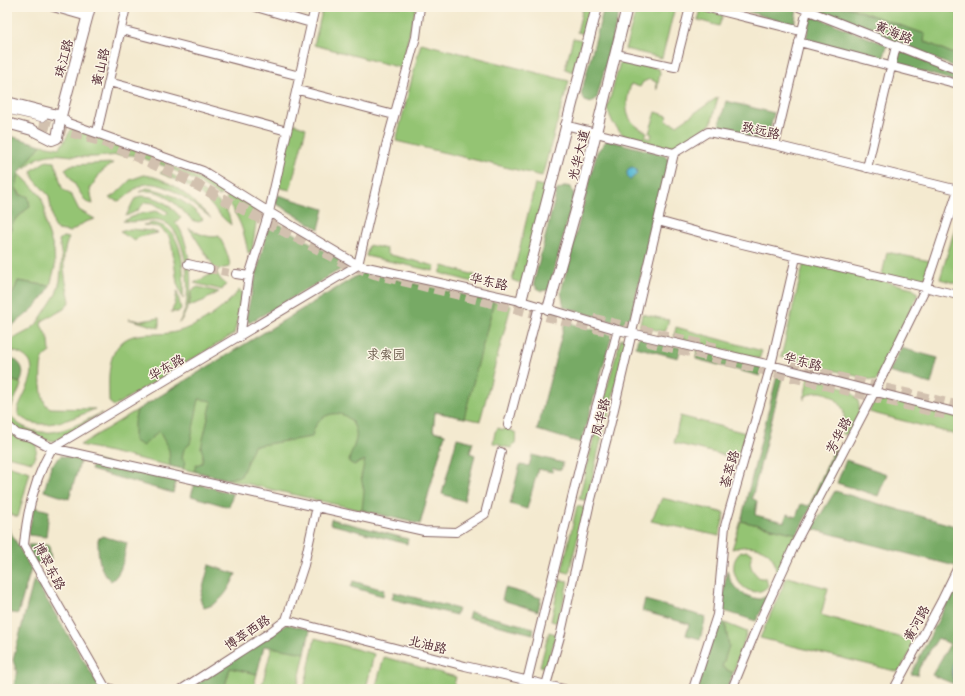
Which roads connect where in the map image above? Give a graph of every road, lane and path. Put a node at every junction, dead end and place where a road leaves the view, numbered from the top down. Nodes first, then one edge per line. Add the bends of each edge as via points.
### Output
1 (126, 7) edge
2 (256, 7) edge
3 (315, 7) edge
4 (420, 7) edge
5 (597, 7) edge
6 (627, 7) edge
7 (690, 7) edge
8 (705, 7) edge
9 (58, 8) edge
10 (803, 8) edge
11 (89, 12) edge
12 (311, 23) junction
13 (121, 30) junction
14 (801, 32) junction
15 (799, 42) junction
16 (896, 46) junction
17 (616, 54) junction
18 (890, 66) junction
19 (958, 70) edge
20 (300, 76) junction
21 (109, 82) junction
22 (958, 84) edge
23 (298, 90) junction
24 (7, 102) edge
25 (7, 108) edge
26 (7, 115) edge
27 (394, 115) junction
28 (61, 116) junction
29 (7, 123) edge
30 (565, 125) junction
31 (287, 131) junction
32 (97, 132) junction
33 (597, 133) junction
34 (775, 145) junction
35 (674, 153) junction
36 (868, 168) junction
37 (958, 190) edge
38 (269, 212) junction
39 (658, 221) junction
40 (796, 257) junction
41 (188, 264) dead end
42 (358, 266) junction
43 (210, 268) tunnel mouth
44 (236, 274) tunnel mouth
45 (249, 276) junction
46 (926, 287) junction
47 (958, 295) edge
48 (521, 301) junction
49 (544, 307) junction
50 (618, 330) junction
51 (632, 333) junction
52 (240, 338) junction
53 (771, 365) junction
54 (875, 391) junction
55 (958, 413) edge
56 (7, 425) edge
57 (508, 425) dead end
58 (52, 448) junction
59 (501, 452) dead end
60 (317, 506) junction
61 (958, 567) edge
62 (286, 620) junction
63 (527, 681) junction
64 (546, 685) junction
65 (108, 688) edge
66 (182, 689) edge
67 (564, 689) edge
68 (692, 689) edge
69 (732, 689) edge
70 (894, 689) edge

1 - 13 street, 黄山路
2 - 12 street
3 - 12 street
4 - 27 street via 416,37
5 - 30 street, 光华大道
6 - 17 street, 光华大道
7 - 17 street via 675,67
8 - 14 street
9 - 11 street
10 - 14 street
10 - 16 street, 黄海路
11 - 28 street, 珠江路
12 - 20 street
13 - 20 street
13 - 21 street, 黄山路
14 - 15 street
15 - 18 street
15 - 34 street
16 - 18 street
16 - 19 street, 黄海路
17 - 33 street, 光华大道
18 - 22 street
18 - 36 street
20 - 23 street
21 - 31 street
21 - 32 street, 黄山路
23 - 27 street
23 - 31 street
24 - 28 street
25 - 26 main road via 41,120
27 - 42 street
28 - 29 street, 珠江路 via 58,137 54,140
28 - 32 street via 68,123
30 - 33 street
30 - 48 street, 光华大道
31 - 38 street
32 - 38 street via 203,171
33 - 35 street
33 - 49 street, 光华大道
34 - 35 street, 致远路 via 708,132
34 - 36 street, 致远路
35 - 39 street, 凤华路
36 - 37 street, 致远路
37 - 46 street, 芳华路
38 - 42 street
38 - 45 street
39 - 40 street
39 - 51 street, 凤华路
40 - 46 street
40 - 53 street, 荟萃路
41 - 43 street
42 - 48 street, 华东路
42 - 52 street, 华东路
44 - 45 street
45 - 52 street
46 - 47 street
46 - 54 street, 芳华路
48 - 49 street, 华东路
49 - 50 street, 华东路
49 - 57 street, 光华大道
50 - 51 street, 华东路
50 - 63 street, 凤华路 via 582,457
51 - 53 street, 华东路
51 - 64 street, 凤华路 via 561,633
52 - 58 street, 华东路
53 - 54 street, 华东路
53 - 68 street, 荟萃路 via 726,526 717,615
54 - 55 street, 华东路
54 - 69 street, 芳华路 via 796,542
56 - 58 street via 17,434 31,437
58 - 60 street
58 - 65 street, 博翠东路 via 41,468 26,524 24,546
59 - 60 street via 485,514 456,532 424,531
60 - 62 street, 博萃西路 via 304,565
61 - 70 street, 黄河路
62 - 63 street, 北油路
62 - 66 street, 博萃西路
63 - 64 street, 北油路
64 - 67 street, 北油路

